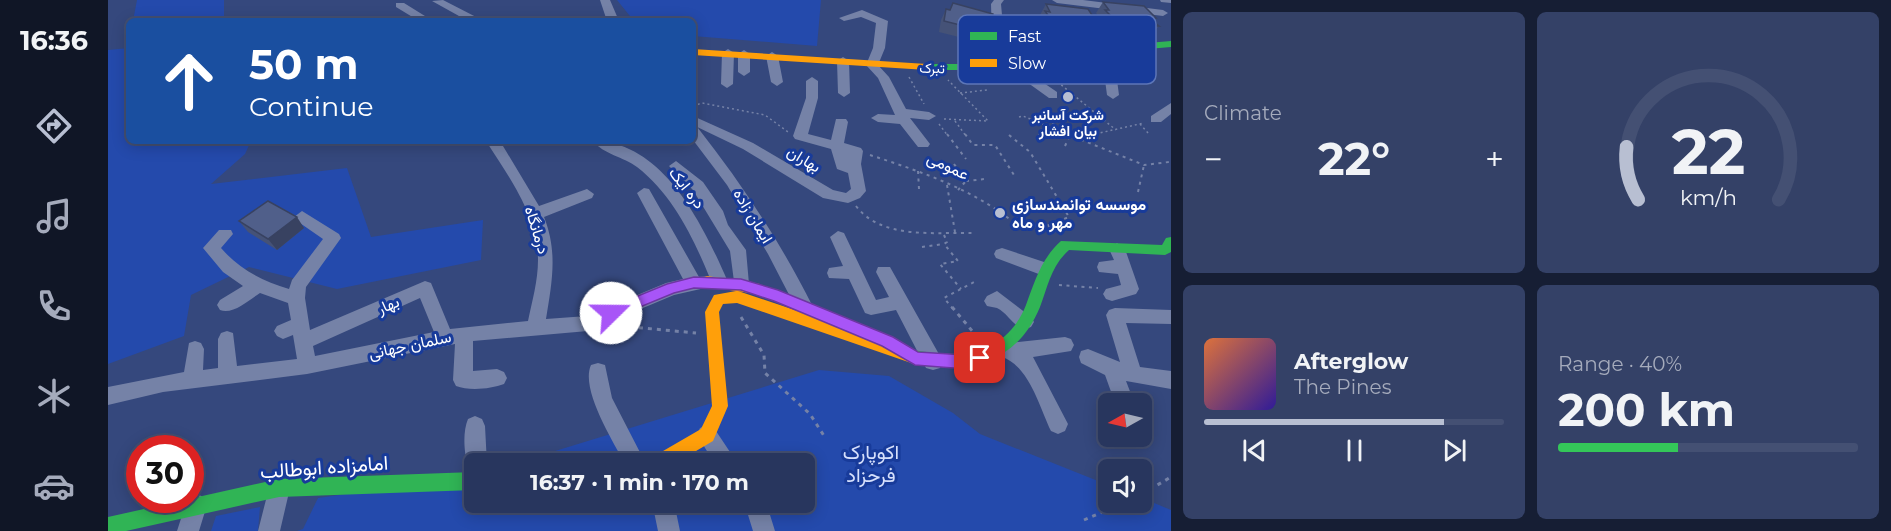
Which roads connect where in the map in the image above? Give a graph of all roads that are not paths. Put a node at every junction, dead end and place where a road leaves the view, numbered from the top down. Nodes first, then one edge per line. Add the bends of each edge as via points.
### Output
1 (605, 0) edge
2 (999, 0) edge
3 (1154, 0) edge
4 (1165, 0) edge
5 (1171, 0) edge
6 (437, 1) edge
7 (1057, 1) edge
8 (1092, 2) edge
9 (400, 5) dead end
10 (1163, 13) junction
11 (997, 15) edge
12 (422, 18) edge
13 (470, 18) edge
14 (612, 18) edge
15 (844, 18) dead end
16 (1171, 25) edge
17 (1171, 44) edge
18 (1156, 45) edge
19 (696, 52) edge
20 (728, 53) junction
21 (744, 54) junction
22 (772, 56) junction
23 (843, 61) junction
24 (872, 65) junction
25 (958, 66) edge
26 (744, 72) dead end
27 (812, 81) dead end
28 (777, 82) dead end
29 (728, 84) dead end
30 (1038, 84) edge
31 (1111, 84) edge
32 (844, 93) dead end
33 (1053, 95) dead end
34 (1113, 96) dead end
35 (1171, 107) edge
36 (902, 116) junction
37 (932, 117) road end
38 (878, 118) dead end
39 (1156, 119) road end
40 (696, 121) edge
41 (842, 122) dead end
42 (696, 135) edge
43 (496, 144) edge
44 (605, 144) edge
45 (922, 144) dead end
46 (837, 145) junction
47 (676, 166) dead end
48 (855, 170) junction
49 (644, 193) dead end
50 (586, 194) dead end
51 (535, 214) junction
52 (302, 217) dead end
53 (225, 234) dead end
54 (838, 237) dead end
55 (1171, 242) edge
56 (1117, 249) junction
57 (1002, 254) dead end
58 (1105, 267) dead end
59 (1125, 267) junction
60 (854, 272) junction
61 (884, 272) dead end
62 (835, 273) dead end
63 (1043, 276) junction
64 (707, 282) junction
65 (741, 284) junction
66 (257, 286) junction
67 (1112, 294) road end
68 (296, 298) junction
69 (993, 301) dead end
70 (901, 302) junction
71 (226, 305) dead end
72 (804, 307) junction
73 (1171, 317) edge
74 (1025, 322) junction
75 (536, 326) junction
76 (295, 332) junction
77 (464, 334) junction
78 (445, 338) junction
79 (227, 339) dead end
80 (1065, 345) dead end
81 (195, 349) dead end
82 (1003, 352) junction
83 (1088, 357) dead end
84 (924, 360) junction
85 (307, 366) junction
86 (1112, 369) junction
87 (598, 371) dead end
88 (1132, 373) junction
89 (228, 375) junction
90 (497, 378) dead end
91 (193, 380) junction
92 (1171, 380) edge
93 (1122, 393) edge
94 (108, 396) edge
95 (1058, 424) dead end
96 (475, 426) dead end
97 (708, 435) junction
98 (476, 453) edge
99 (630, 453) edge
100 (680, 453) edge
101 (720, 453) edge
102 (464, 481) edge
103 (279, 488) junction
104 (204, 503) edge
105 (162, 513) edge
106 (194, 513) edge
107 (665, 513) edge
108 (758, 513) edge
109 (108, 526) edge
110 (188, 531) edge
111 (269, 531) edge
112 (669, 531) edge
113 (764, 531) edge

1 - 14 street
2 - 11 street
3 - 10 street
4 - 5 street
6 - 13 street
7 - 8 street
8 - 10 street
9 - 12 street
10 - 16 street
15 - 24 street via 862,13 882,21 882,35
17 - 18 street, تبرک
19 - 20 street, تبرک
20 - 21 street, تبرک
20 - 29 street
21 - 22 street, تبرک
21 - 26 street
22 - 23 street, تبرک
22 - 28 street
23 - 24 street, تبرک
23 - 32 street
24 - 25 street, تبرک
24 - 36 street via 883,76
27 - 46 street via 812,98 800,136
30 - 33 street
31 - 34 street
35 - 39 street
36 - 37 street
36 - 38 street
36 - 45 street
40 - 48 street, بهاران via 841,199 852,198 859,191
41 - 46 street
42 - 72 street, ایمان زاده via 732,181
43 - 51 street, درمانگاه
44 - 64 street, دره ایک via 648,168 669,192 694,226
46 - 48 street via 842,166
46 - 48 street via 856,151
47 - 65 street via 698,186 738,250
49 - 64 street
50 - 51 street
51 - 75 street, درمانگاه via 546,260
52 - 68 street via 333,238 298,285
53 - 66 street via 211,248 225,266
54 - 60 street
55 - 56 street via 1166,250
56 - 59 street
56 - 63 street via 1066,245 1054,252
57 - 63 street
58 - 59 street
59 - 67 street via 1130,289
60 - 62 street
60 - 70 street via 871,308
61 - 70 street
63 - 74 street
64 - 65 street
64 - 75 street, سلمان جهانی via 672,288 588,323
65 - 72 street
66 - 68 street
66 - 71 street
68 - 76 street
69 - 74 street via 997,298
70 - 84 street
72 - 84 street
73 - 88 street via 1115,315
74 - 82 street
75 - 77 street, سلمان جهانی
76 - 78 street, بهار via 425,288
76 - 85 street
77 - 78 street, سلمان جهانی
77 - 90 street via 463,380
78 - 85 street, سلمان جهانی
79 - 89 street
80 - 82 street
81 - 91 street
82 - 84 street via 966,362
82 - 95 street via 1030,367
83 - 86 street
84 - 97 street via 737,297 719,299 712,312 720,406
85 - 89 street, سلمان جهانی
86 - 88 street
86 - 93 street
87 - 99 street via 603,400
88 - 92 street
89 - 91 street, سلمان جهانی
91 - 94 street, سلمان جهانی
96 - 98 street
97 - 100 street
97 - 101 street
102 - 103 street, امامزاده ابوطالب
103 - 104 street, امامزاده ابوطالب
103 - 111 street
105 - 109 street, امامزاده ابوطالب
106 - 110 street
107 - 112 street
108 - 113 street

